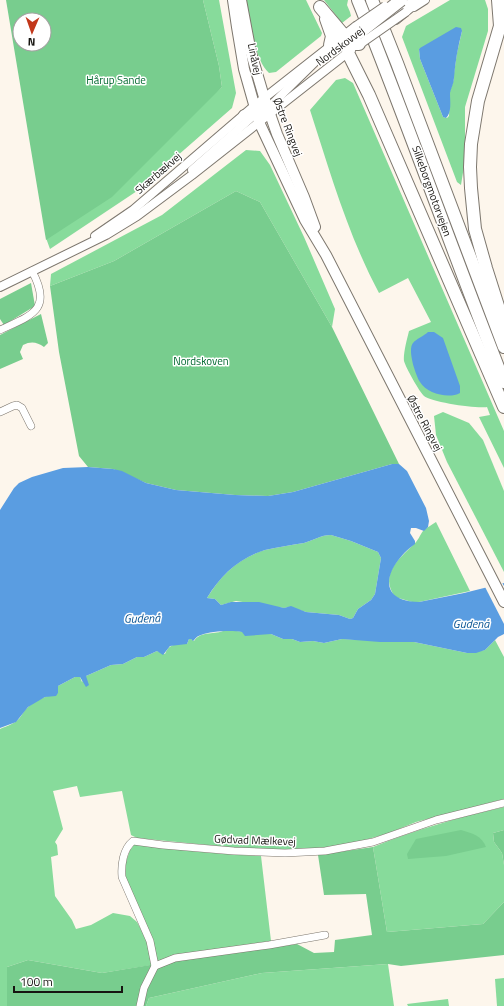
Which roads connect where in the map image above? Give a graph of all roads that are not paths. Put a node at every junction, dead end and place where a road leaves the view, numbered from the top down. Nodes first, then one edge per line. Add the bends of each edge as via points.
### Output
1 (233, 0) edge
2 (241, 0) edge
3 (358, 0) edge
4 (372, 0) edge
5 (394, 0) edge
6 (417, 0) edge
7 (425, 0) edge
8 (498, 1) edge
9 (319, 4) edge
10 (404, 7) edge
11 (384, 27) joint
12 (354, 39) junction
13 (330, 45) junction
14 (262, 110) junction
15 (244, 114) joint
16 (72, 251) junction
17 (326, 255) junction
18 (32, 271) junction
19 (0, 287) edge
20 (504, 326) edge
21 (0, 330) edge
22 (504, 347) edge
23 (504, 382) edge
24 (504, 407) edge
25 (0, 412) edge
26 (31, 426) dead end
27 (504, 602) edge
28 (504, 803) edge
29 (325, 935) dead end
30 (155, 966) junction
31 (140, 1006) edge

1 - 14 main road
2 - 14 main road, Linåvej
3 - 23 highway, Silkeborgmotorvejen
4 - 22 highway, Silkeborgmotorvejen
5 - 12 street, Nordskovvej, bridge
6 - 10 highway
7 - 10 street
8 - 20 highway via 500,26 478,101 470,167 476,229
9 - 12 highway
9 - 13 highway via 330,28
10 - 11 highway, bridge
10 - 12 highway, bridge
11 - 12 street, Nordskovvej, bridge
12 - 13 street, Nordskovvej
12 - 14 street, Nordskovvej
12 - 24 highway via 369,95
13 - 14 street, Nordskovvej via 309,69
14 - 15 main road
14 - 16 street, Skærbækvej via 200,162 174,189 138,216
14 - 17 main road, Østre Ringvej via 306,220
14 - 17 main road, Østre Ringvej via 277,134
15 - 16 street, Skærbækvej via 133,210
16 - 18 street, Skærbækvej
17 - 27 main road, Østre Ringvej
18 - 19 street, Skærbækvej
18 - 21 street via 40,290 41,303 23,319
25 - 26 street via 17,405 22,408
28 - 30 street, Gødvad Mælkevej via 436,820 372,842 325,851 228,851 133,841 123,858 122,877 150,941
29 - 30 street via 175,958
30 - 31 street via 144,988

